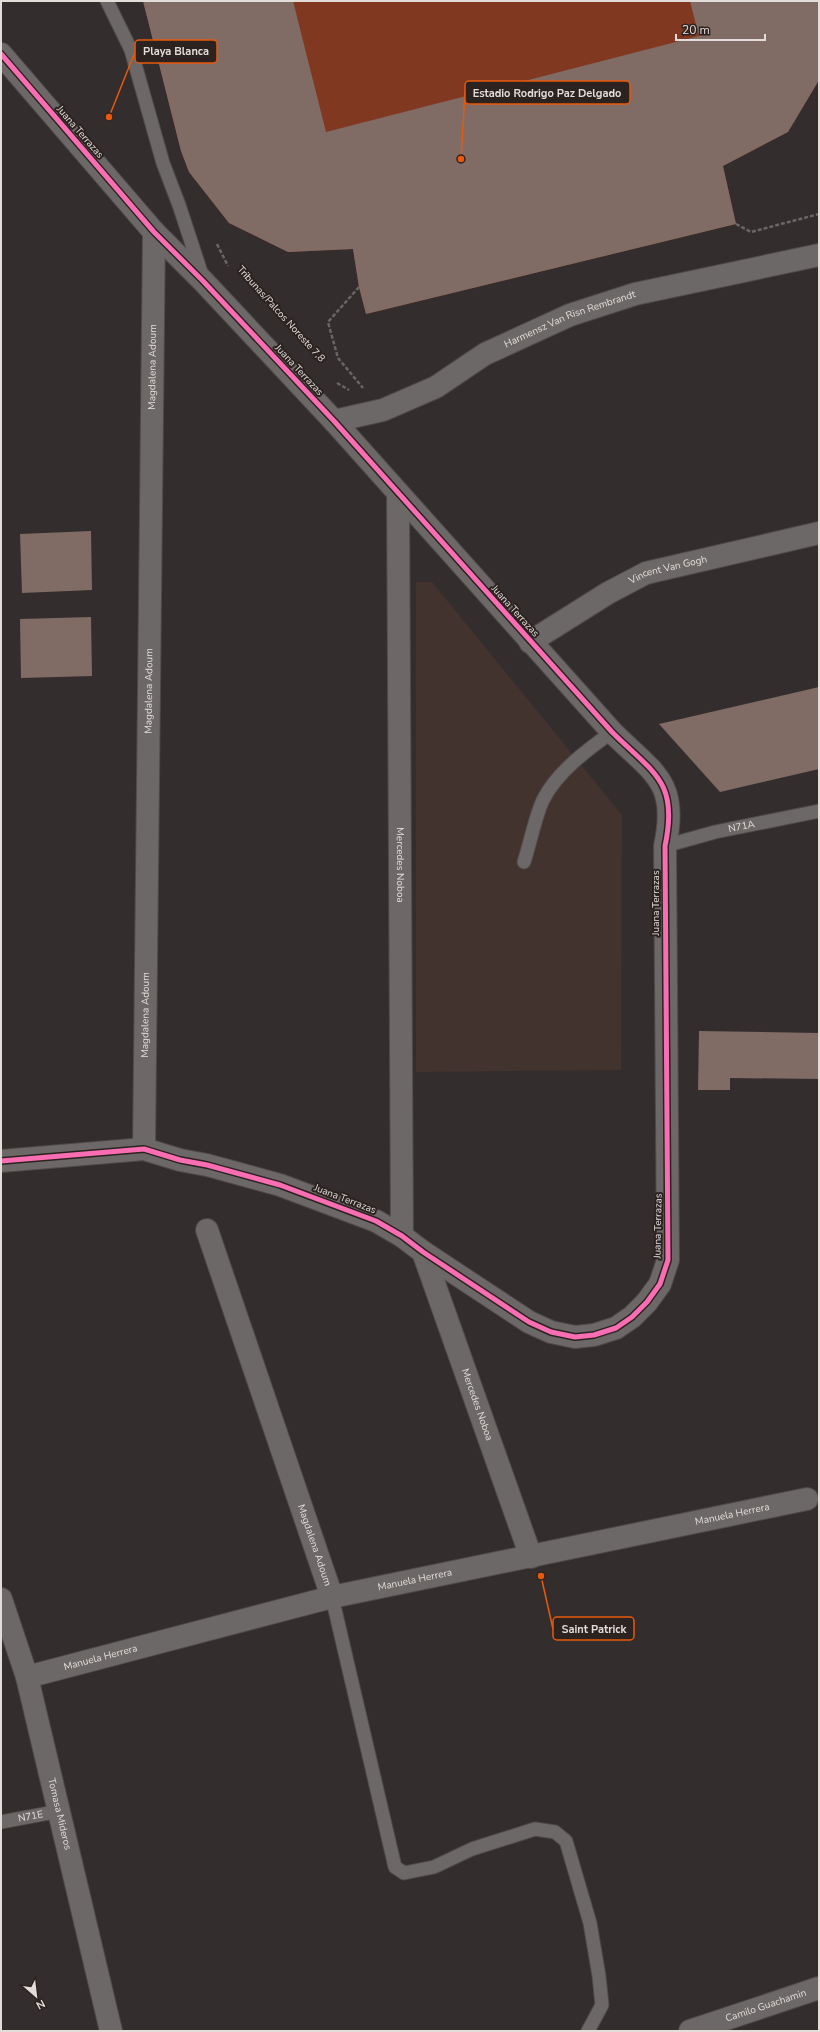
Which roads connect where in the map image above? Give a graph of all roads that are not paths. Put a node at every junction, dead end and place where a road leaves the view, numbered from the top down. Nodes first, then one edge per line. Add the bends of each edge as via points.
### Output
1 (107, 1) edge
2 (1, 54) edge
3 (154, 232) junction
4 (819, 255) edge
5 (203, 281) junction
6 (334, 421) junction
7 (398, 493) junction
8 (819, 533) edge
9 (530, 642) junction
10 (612, 732) junction
11 (819, 811) edge
12 (665, 846) junction
13 (524, 862) dead end
14 (144, 1150) junction
15 (1, 1160) edge
16 (206, 1230) dead end
17 (402, 1236) junction
18 (423, 1252) junction
19 (807, 1499) dead end
20 (531, 1557) junction
21 (332, 1597) junction
22 (1, 1599) edge
23 (27, 1677) junction
24 (60, 1811) junction
25 (1, 1822) edge
26 (819, 1988) edge
27 (111, 2031) edge
28 (588, 2031) edge
29 (690, 2031) edge

1 - 5 lane via 131,50 163,163
2 - 3 street, Juana Terrazas
3 - 5 street, Juana Terrazas
3 - 14 street, Magdalena Adoum
4 - 6 street, Harmensz Van Risn Rembrandt via 635,294 570,315 485,354 436,387 383,410
5 - 6 street, Juana Terrazas
6 - 7 street, Juana Terrazas
7 - 9 street, Juana Terrazas
7 - 17 street, Mercedes Noboa
8 - 9 street, Vincent Van Gogh via 646,573 608,593
9 - 10 street, Juana Terrazas
10 - 12 street, Juana Terrazas via 657,774 667,794 670,824
10 - 13 lane via 585,752 559,777 543,801
11 - 12 lane, N71A via 715,832
12 - 18 street, Juana Terrazas via 668,1260 660,1284 632,1317 616,1328 594,1335 575,1337 551,1332 529,1322
14 - 15 street, Juana Terrazas
14 - 17 street, Juana Terrazas via 280,1185 376,1221
16 - 21 street, Magdalena Adoum
17 - 18 street, Juana Terrazas
18 - 20 street, Mercedes Noboa
19 - 20 street, Manuela Herrera
20 - 21 street, Manuela Herrera
21 - 23 street, Manuela Herrera
21 - 28 lane, Magdalena Adoum via 395,1867 404,1873 434,1867 472,1849 535,1829 555,1832 566,1842 590,1923 600,1976 602,2005
22 - 23 street, Tomasa Mideros
23 - 24 street, Tomasa Mideros
24 - 25 lane, N71E
24 - 27 street, Tomasa Mideros
26 - 29 street, Camilo Guachamin

